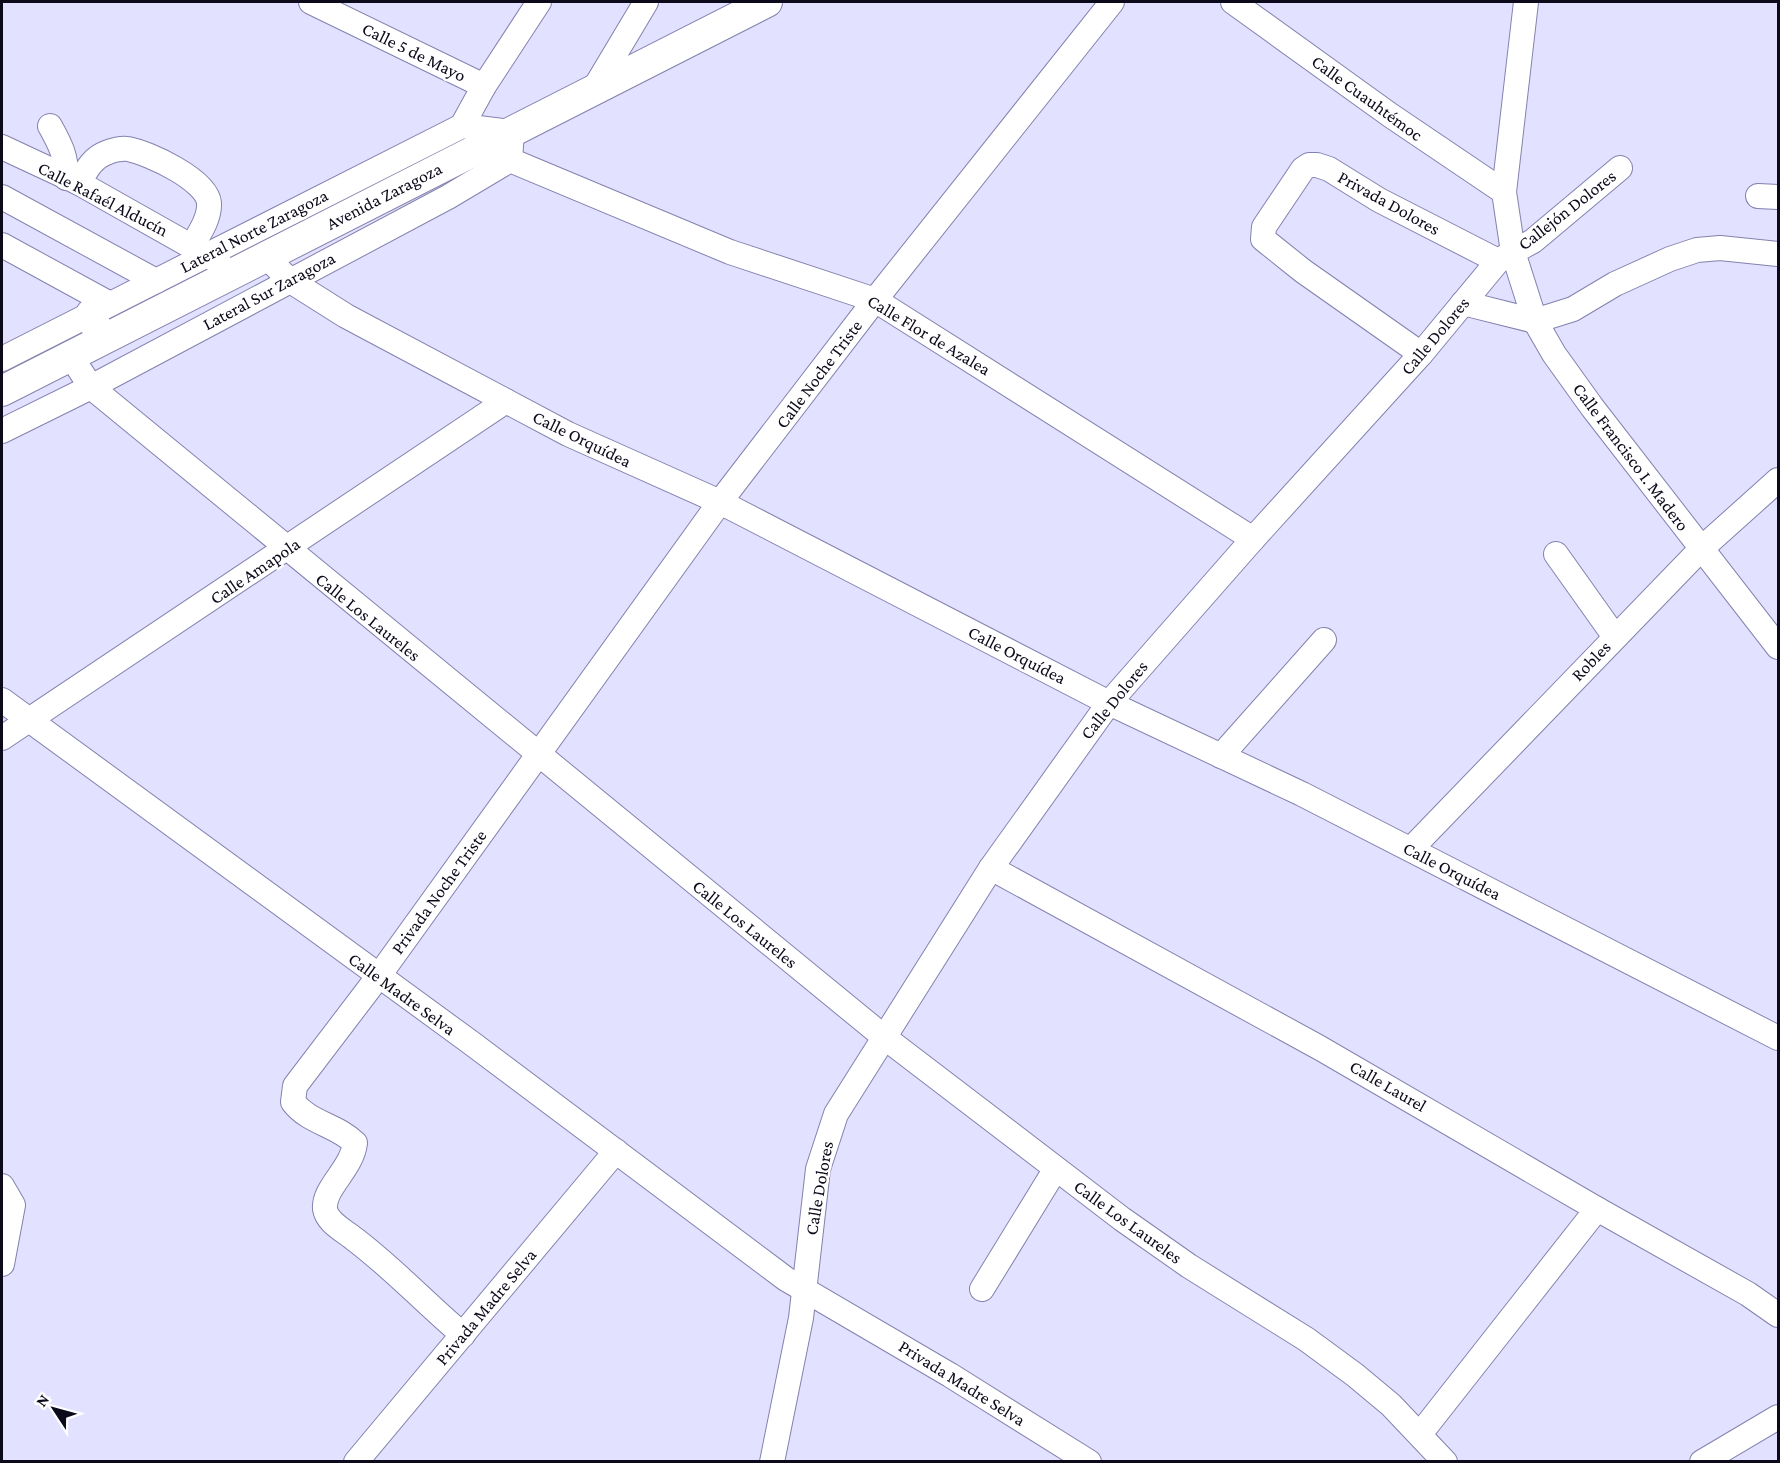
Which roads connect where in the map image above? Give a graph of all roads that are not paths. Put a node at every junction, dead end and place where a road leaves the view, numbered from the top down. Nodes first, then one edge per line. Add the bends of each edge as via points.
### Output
1 (311, 2) edge
2 (539, 2) edge
3 (646, 2) edge
4 (767, 2) edge
5 (1112, 2) edge
6 (1233, 2) edge
7 (1526, 2) edge
8 (484, 86) junction
9 (594, 89) junction
10 (50, 126) dead end
11 (462, 126) junction
12 (511, 146) junction
13 (2, 147) edge
14 (1620, 168) dead end
15 (72, 181) junction
16 (1504, 192) junction
17 (2, 197) edge
18 (2, 245) edge
19 (200, 250) junction
20 (1779, 254) edge
21 (266, 256) junction
22 (1506, 257) junction
23 (232, 273) junction
24 (289, 280) junction
25 (156, 281) junction
26 (875, 300) junction
27 (1463, 303) junction
28 (101, 319) junction
29 (1535, 321) junction
30 (1421, 354) junction
31 (70, 355) junction
32 (2, 359) edge
33 (91, 387) junction
34 (2, 391) edge
35 (506, 401) junction
36 (2, 432) edge
37 (1779, 480) edge
38 (720, 502) junction
39 (1253, 539) junction
40 (1701, 549) junction
41 (287, 550) junction
42 (1556, 554) dead end
43 (1615, 637) junction
44 (1324, 640) dead end
45 (1779, 647) edge
46 (2, 700) edge
47 (1109, 702) junction
48 (29, 720) junction
49 (2, 738) edge
50 (538, 755) junction
51 (1221, 756) junction
52 (1411, 849) junction
53 (991, 868) junction
54 (378, 977) junction
55 (884, 1037) junction
56 (1779, 1038) edge
57 (616, 1151) junction
58 (1055, 1170) junction
59 (2, 1186) edge
60 (1597, 1209) junction
61 (2, 1264) edge
62 (803, 1287) junction
63 (982, 1289) dead end
64 (1779, 1315) edge
65 (463, 1335) junction
66 (1779, 1418) edge
67 (1420, 1434) junction
68 (356, 1461) edge
69 (772, 1461) edge
70 (1089, 1461) edge
71 (1445, 1461) edge
72 (1702, 1461) edge

1 - 8 street, Calle 5 de Mayo
2 - 8 street
3 - 9 street
4 - 9 main road, Avenida Zaragoza
5 - 26 street, Calle Noche Triste
6 - 16 street, Calle Cuauhtémoc
7 - 16 street
8 - 11 street
9 - 12 main road, Avenida Zaragoza
10 - 15 street via 63,148
11 - 12 street
11 - 19 street, Lateral Norte Zaragoza
12 - 21 main road, Avenida Zaragoza
12 - 24 street, Lateral Sur Zaragoza via 448,197
12 - 26 street, Calle Flor de Azalea via 730,252
13 - 15 street, Calle Rafaél Alducín
14 - 22 street, Callejón Dolores via 1533,241
15 - 19 street, Calle Rafaél Alducín
15 - 19 street via 108,152 127,149 155,159 192,179 204,191 209,203
16 - 22 street
17 - 25 street
18 - 28 street
19 - 23 street, Calle Rafaél Alducín
19 - 25 street, Lateral Norte Zaragoza
20 - 29 street via 1720,248 1697,250 1615,284 1573,309
21 - 23 main road, Avenida Zaragoza
21 - 24 street, Calle Orquídea
22 - 27 street, Calle Dolores
22 - 29 street, Calle Francisco I. Madero
22 - 30 street, Privada Dolores via 1379,200 1317,165 1303,169 1264,227 1263,239
23 - 28 main road, Avenida Zaragoza
24 - 33 street, Lateral Sur Zaragoza
24 - 35 street, Calle Orquídea via 346,316
25 - 28 street, Lateral Norte Zaragoza
26 - 38 street, Calle Noche Triste
26 - 39 street, Calle Flor de Azalea
27 - 29 street
27 - 30 street, Calle Dolores
28 - 31 main road, Avenida Zaragoza
28 - 32 street, Lateral Norte Zaragoza
29 - 40 street, Calle Francisco I. Madero via 1592,407
30 - 39 street, Calle Dolores
31 - 33 street, Calle Los Laureles
31 - 34 main road, Avenida Zaragoza
33 - 36 street, Lateral Sur Zaragoza
33 - 41 street, Calle Los Laureles
35 - 38 street, Calle Orquídea via 568,434
35 - 41 street, Calle Amapola
37 - 40 street, Robles
38 - 47 street, Calle Orquídea
38 - 50 street, Calle Noche Triste
39 - 47 street, Calle Dolores
40 - 43 street, Robles
40 - 45 street, Calle Francisco I. Madero
41 - 48 street, Calle Amapola
41 - 50 street, Calle Los Laureles
42 - 43 street
43 - 52 street, Robles
44 - 51 street
46 - 48 street, Calle Madre Selva
47 - 51 street, Calle Orquídea
47 - 53 street, Calle Dolores
48 - 49 street, Calle Amapola
48 - 54 street, Calle Madre Selva
50 - 54 street, Privada Noche Triste
50 - 55 street, Calle Los Laureles
51 - 52 street, Calle Orquídea
52 - 56 street, Calle Orquídea
53 - 55 street, Calle Dolores
53 - 60 street, Calle Laurel via 1320,1047
54 - 57 street, Calle Madre Selva
54 - 65 street, Privada Noche Triste via 295,1086 293,1102 299,1110 346,1134 355,1143 353,1155 326,1199 325,1210 330,1220 367,1248
55 - 58 street, Calle Los Laureles
55 - 62 street, Calle Dolores via 836,1114 826,1139 818,1169
57 - 62 street, Calle Madre Selva via 753,1256
57 - 65 street, Privada Madre Selva
58 - 63 street
58 - 67 street, Calle Los Laureles via 1189,1266 1306,1339 1391,1405
59 - 61 street via 13,1205
60 - 64 street, Calle Laurel
60 - 67 street
62 - 69 street, Calle Dolores via 796,1350
62 - 70 street, Privada Madre Selva
65 - 68 street, Privada Madre Selva
66 - 72 street
67 - 71 street, Calle Los Laureles

